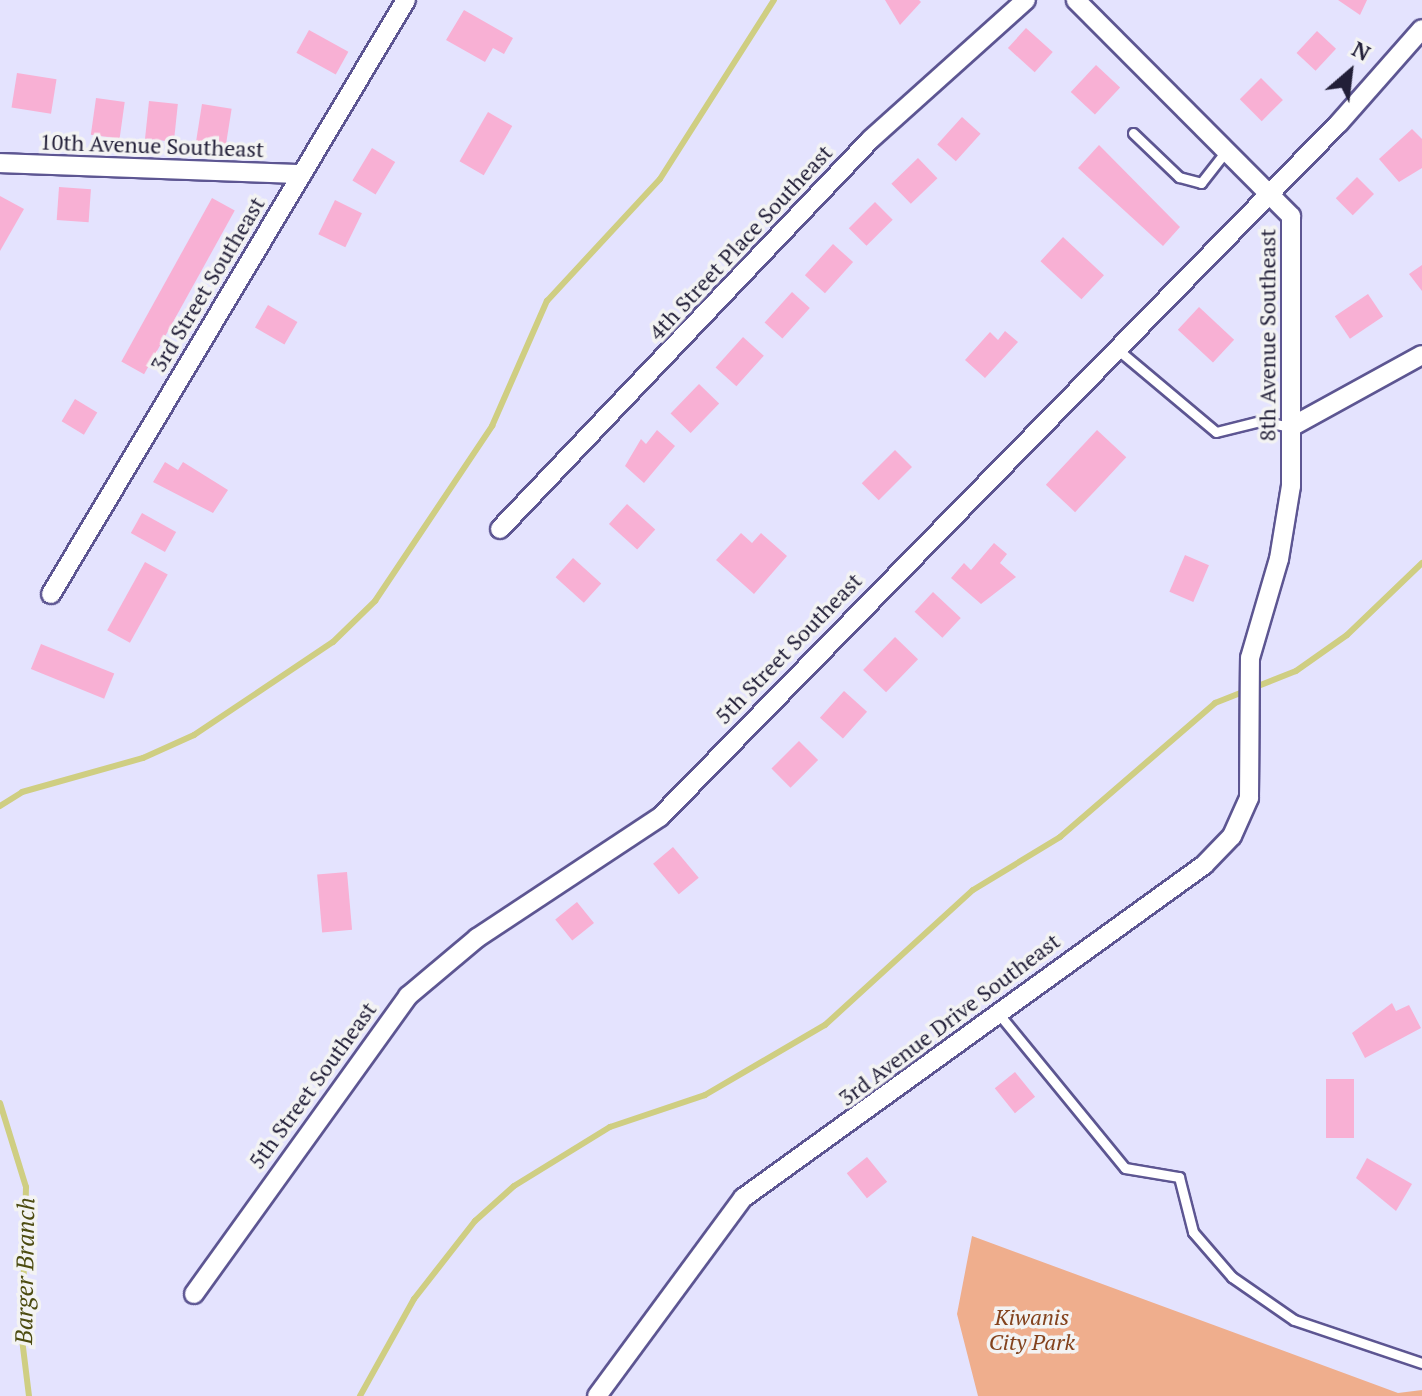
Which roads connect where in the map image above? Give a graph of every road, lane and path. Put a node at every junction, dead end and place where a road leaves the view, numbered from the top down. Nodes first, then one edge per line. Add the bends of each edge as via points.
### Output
1 (406, 0) edge
2 (1026, 0) edge
3 (1076, 0) edge
4 (1422, 29) edge
5 (1133, 133) dead end
6 (1226, 151) junction
7 (0, 163) edge
8 (302, 174) junction
9 (1269, 193) junction
10 (1114, 347) junction
11 (1422, 355) edge
12 (1291, 427) junction
13 (500, 529) dead end
14 (51, 594) dead end
15 (1252, 753) joint
16 (998, 1013) junction
17 (194, 1294) dead end
18 (1422, 1363) edge
19 (597, 1396) edge

1 - 8 street, 3rd Street Southeast
2 - 13 street, 4th Street Place Southeast via 871,139
3 - 6 street, 8th Avenue Southeast
4 - 9 street, 5th Street Southeast
5 - 6 lane via 1179,177 1201,183
6 - 9 street, 8th Avenue Southeast
7 - 8 street, 10th Avenue Southeast
8 - 14 street, 3rd Street Southeast
9 - 10 street, 5th Street Southeast
9 - 12 street, 8th Avenue Southeast via 1291,216
10 - 12 lane via 1216,432 1260,421
10 - 17 street, 5th Street Southeast via 660,817 498,923 408,996
11 - 12 street
12 - 15 street, 8th Avenue Southeast via 1285,535 1250,658
15 - 16 street, 3rd Avenue Drive Southeast via 1249,798 1232,836 1204,865
16 - 18 lane via 1125,1168 1179,1177 1193,1232 1232,1277 1294,1320
16 - 19 street, 3rd Avenue Drive Southeast via 743,1198

